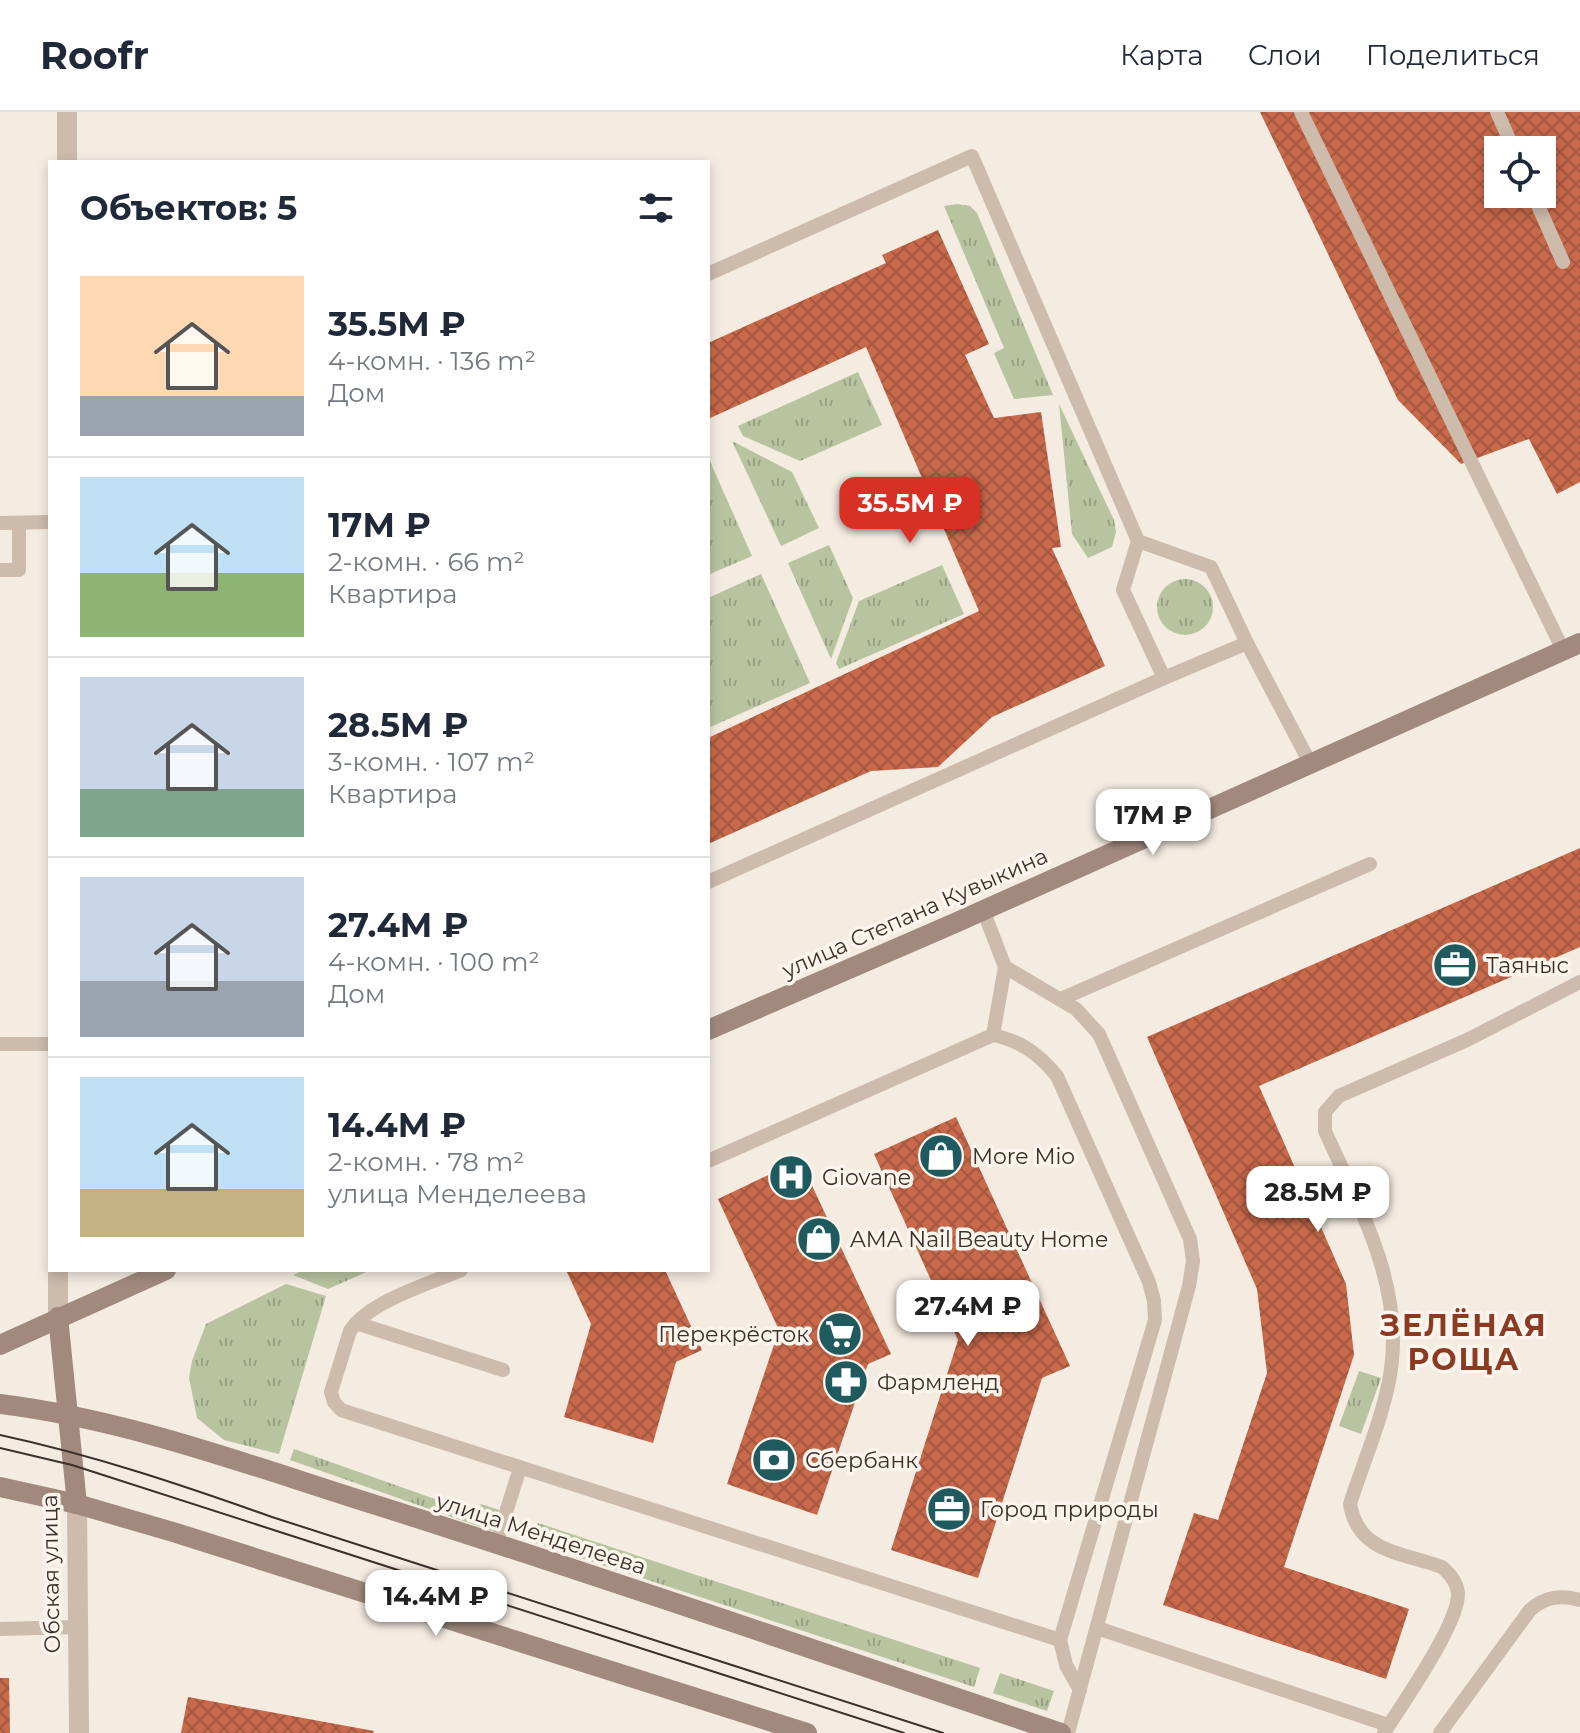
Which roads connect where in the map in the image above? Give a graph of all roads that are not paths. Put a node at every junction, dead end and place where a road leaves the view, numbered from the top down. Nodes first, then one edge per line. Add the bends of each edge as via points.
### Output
1 (67, 112) edge
2 (1301, 112) edge
3 (1497, 112) edge
4 (1508, 136) edge
5 (67, 160) edge
6 (1539, 208) edge
7 (1563, 262) dead end
8 (710, 273) edge
9 (48, 522) edge
10 (0, 523) edge
11 (19, 523) junction
12 (1138, 541) junction
13 (0, 570) edge
14 (1247, 643) junction
15 (1571, 646) edge
16 (1164, 678) junction
17 (1310, 763) junction
18 (1370, 864) dead end
19 (710, 881) edge
20 (983, 910) junction
21 (1005, 967) junction
22 (1580, 982) edge
23 (1061, 999) junction
24 (710, 1029) edge
25 (993, 1035) junction
26 (0, 1044) edge
27 (48, 1044) edge
28 (710, 1160) edge
29 (58, 1272) edge
30 (161, 1272) edge
31 (456, 1272) edge
32 (58, 1317) junction
33 (356, 1323) junction
34 (0, 1345) edge
35 (0, 1359) edge
36 (503, 1370) dead end
37 (0, 1404) edge
38 (66, 1414) junction
39 (520, 1468) junction
40 (0, 1487) edge
41 (77, 1504) junction
42 (496, 1544) junction
43 (1580, 1600) edge
44 (76, 1627) junction
45 (1097, 1628) junction
46 (0, 1629) edge
47 (1060, 1640) junction
48 (1080, 1690) junction
49 (1386, 1729) edge
50 (79, 1733) edge
51 (807, 1733) edge
52 (1061, 1733) edge
53 (1068, 1733) edge
54 (1440, 1733) edge

1 - 5 street
2 - 15 lane
3 - 4 lane
6 - 7 lane
8 - 12 lane via 972,156
9 - 11 lane
10 - 11 lane
11 - 13 lane via 19,570
12 - 14 lane via 1211,567
12 - 16 lane via 1123,590
14 - 16 lane
14 - 17 lane
15 - 17 main road, улица Степана Кувыкина
16 - 19 lane
17 - 20 main road, улица Степана Кувыкина
18 - 23 lane
20 - 21 lane
20 - 24 main road, улица Степана Кувыкина
21 - 23 lane
21 - 25 lane
22 - 49 lane via 1467,1040 1339,1096 1325,1112 1325,1131 1387,1279 1394,1328 1389,1380 1350,1504 1353,1520 1377,1546 1442,1567 1458,1589 1447,1628
23 - 45 lane via 1087,1020 1106,1046 1190,1239 1193,1261
25 - 28 lane
25 - 47 lane via 1024,1045 1057,1076 1149,1282 1155,1310
26 - 27 lane
29 - 32 street
30 - 32 main road
31 - 33 lane via 368,1311
32 - 34 main road
32 - 35 main road
32 - 38 main road, Обская улица
33 - 36 lane
33 - 39 lane via 331,1392 341,1410
37 - 38 main road, улица Менделеева
38 - 41 main road, Обская улица
38 - 42 main road, улица Менделеева via 160,1437
39 - 42 lane
39 - 47 lane
40 - 41 main road
41 - 44 street, Обская улица
41 - 51 main road
42 - 52 main road, улица Менделеева
43 - 54 lane via 1558,1597 1530,1610
44 - 46 lane
44 - 50 street, Обская улица
45 - 48 lane
45 - 49 lane
47 - 48 lane
48 - 53 lane

